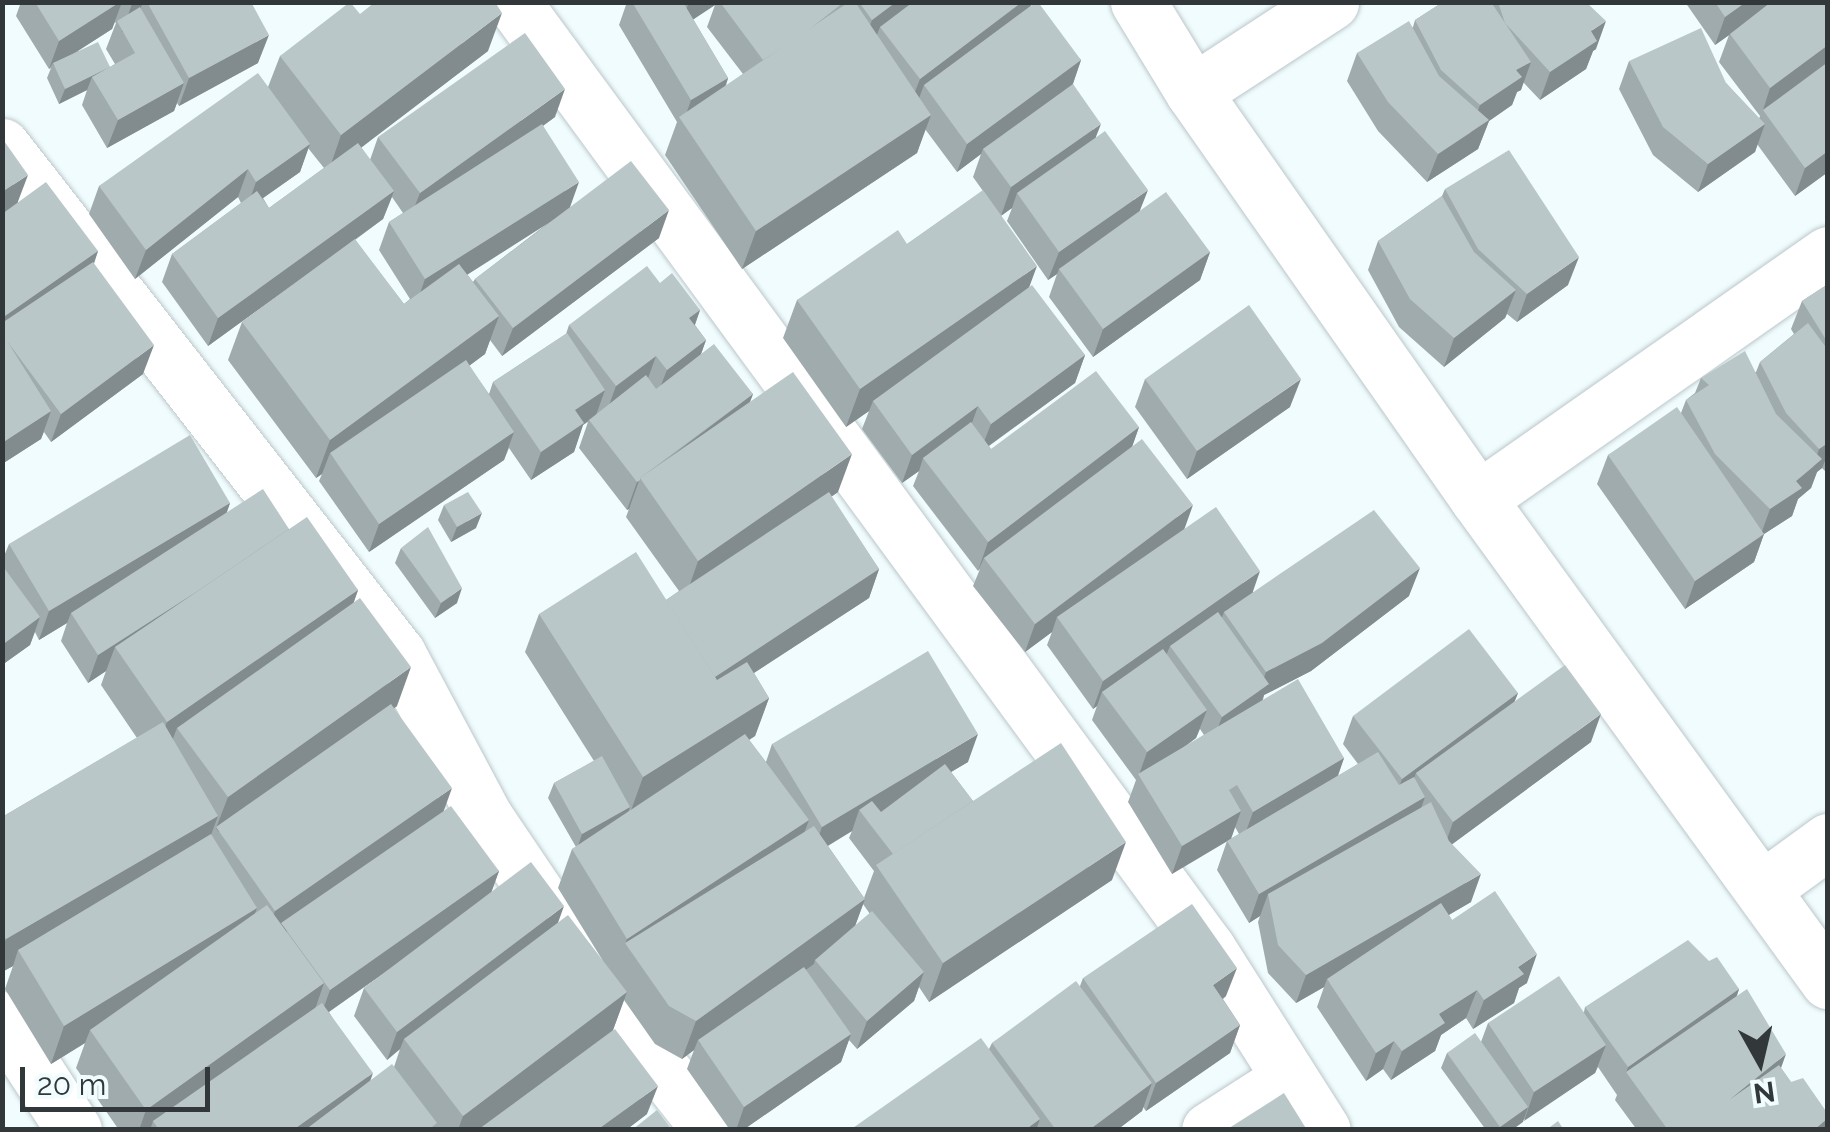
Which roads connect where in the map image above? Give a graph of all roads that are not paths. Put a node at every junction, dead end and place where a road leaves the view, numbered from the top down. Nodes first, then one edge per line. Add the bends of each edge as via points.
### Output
1 (514, 2) edge
2 (1138, 2) edge
3 (1331, 2) edge
4 (1192, 92) junction
5 (2, 146) edge
6 (1828, 254) edge
7 (1478, 499) junction
8 (1828, 841) edge
9 (1762, 889) junction
10 (1828, 980) edge
11 (2, 1018) edge
12 (1288, 1080) junction
13 (74, 1130) edge
14 (710, 1130) edge
15 (1209, 1130) edge
16 (1323, 1130) edge

1 - 12 street via 1208,948
2 - 4 street
3 - 4 street
4 - 7 street
5 - 14 street via 398,654 484,817 613,1006
6 - 7 street
7 - 9 street
8 - 9 street
9 - 10 street
11 - 13 street
12 - 15 street
12 - 16 street

